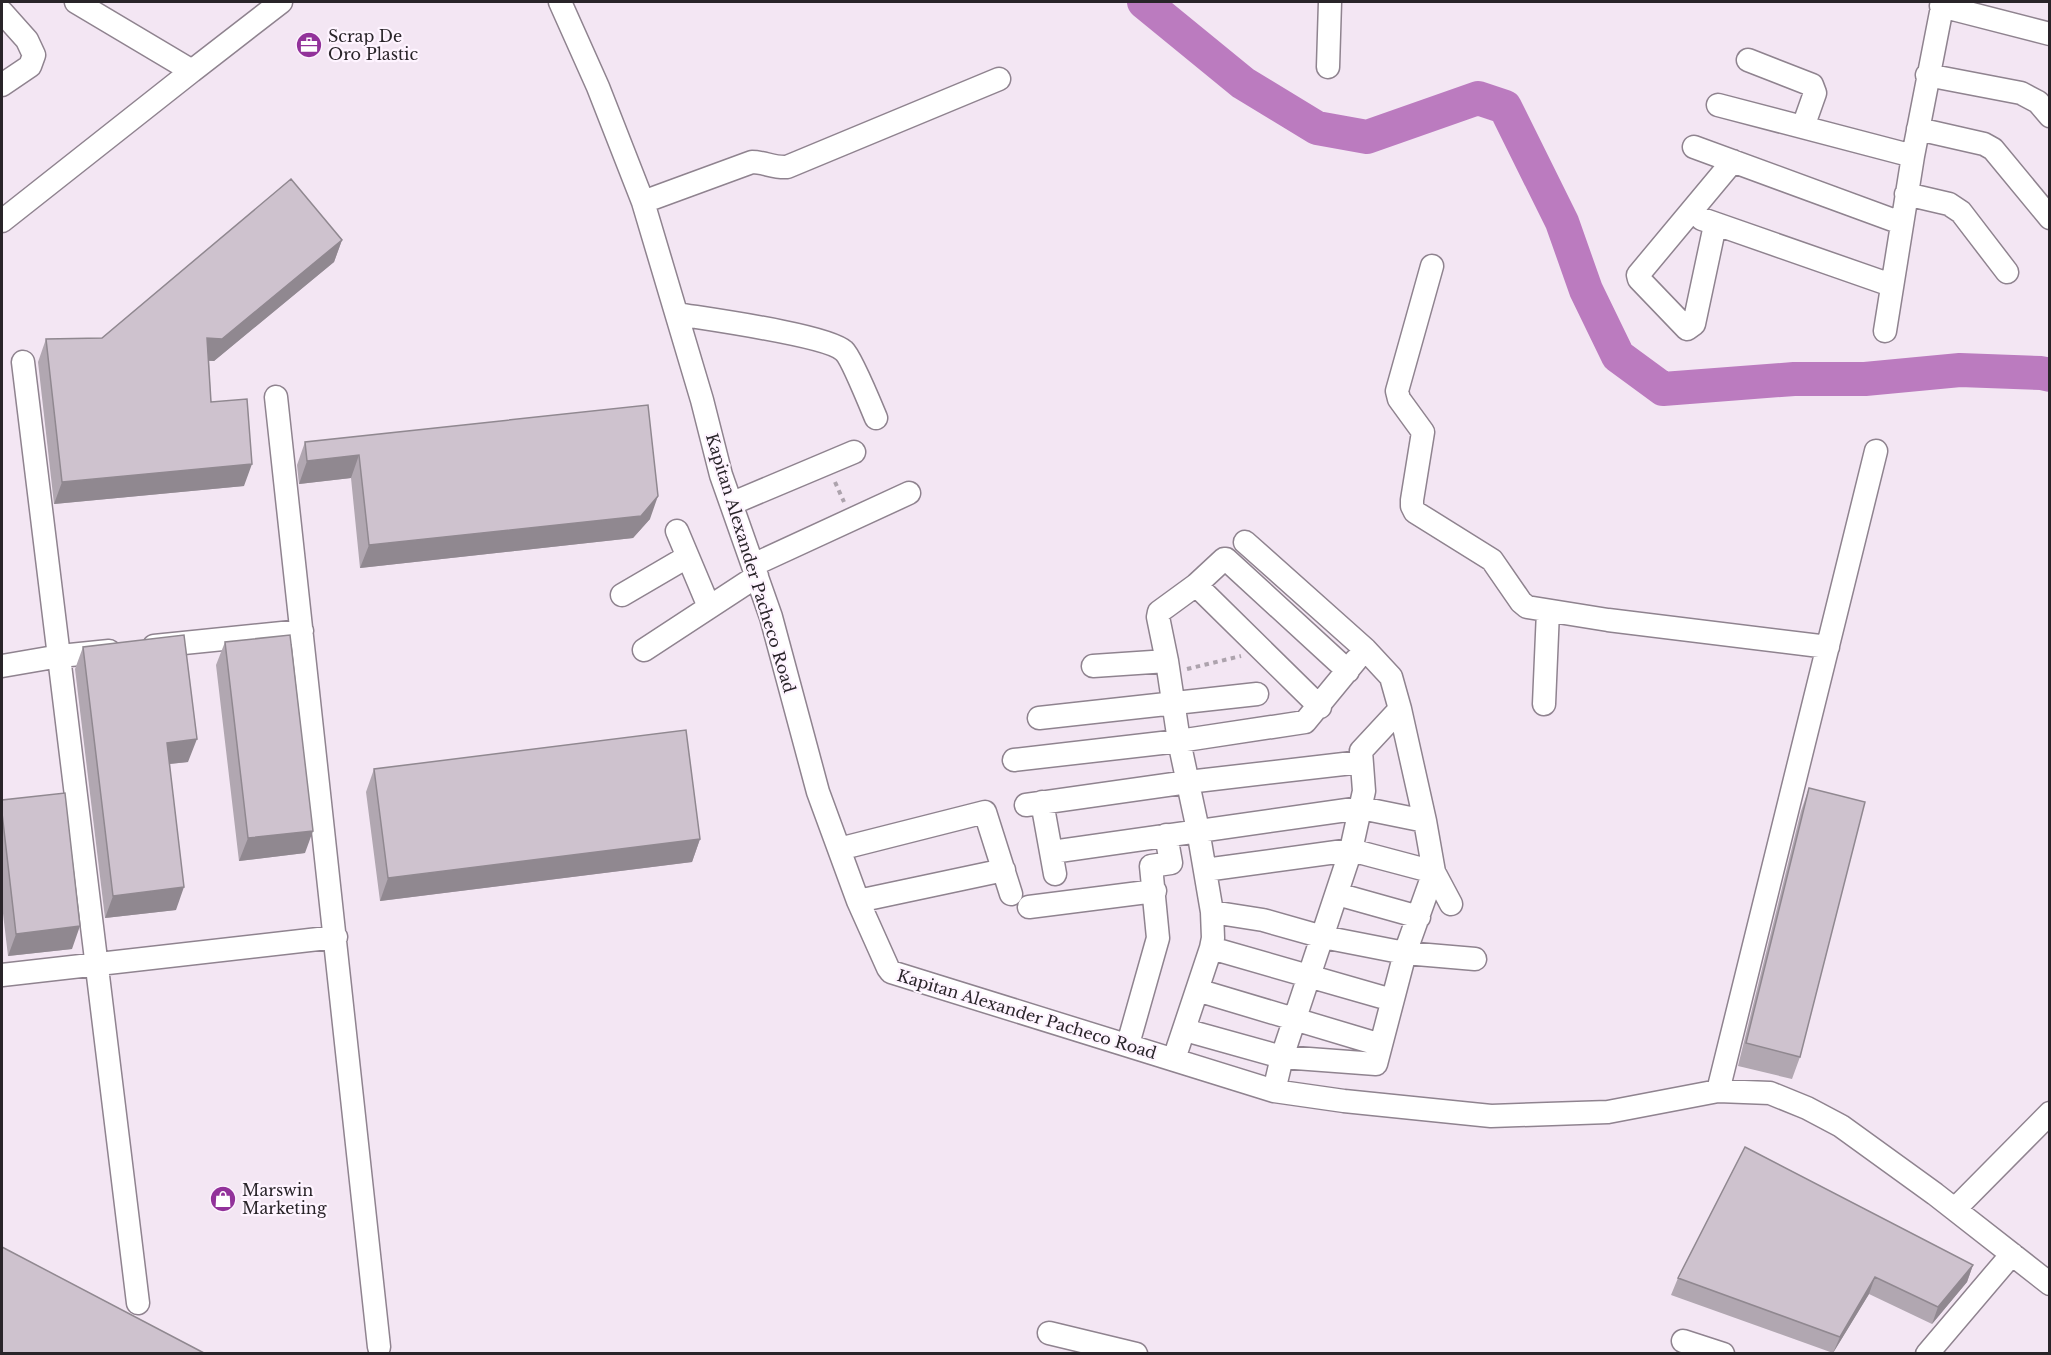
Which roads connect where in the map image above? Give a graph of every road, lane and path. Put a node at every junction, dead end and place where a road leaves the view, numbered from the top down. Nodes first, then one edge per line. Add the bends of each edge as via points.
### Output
1 (76, 2) edge
2 (281, 2) edge
3 (560, 2) edge
4 (1330, 2) edge
5 (1942, 4) edge
6 (2, 12) edge
7 (2049, 34) edge
8 (1748, 60) dead end
9 (1329, 67) dead end
10 (192, 71) junction
11 (1928, 75) junction
12 (999, 79) dead end
13 (2, 85) edge
14 (1718, 105) dead end
15 (2049, 116) edge
16 (1803, 127) junction
17 (1918, 129) junction
18 (1694, 147) dead end
19 (1913, 156) junction
20 (1733, 161) junction
21 (1906, 194) junction
22 (643, 202) junction
23 (1689, 214) junction
24 (2049, 218) edge
25 (2, 221) edge
26 (1901, 223) junction
27 (1715, 225) junction
28 (1432, 266) dead end
29 (2007, 272) dead end
30 (1891, 285) junction
31 (677, 314) junction
32 (1885, 331) dead end
33 (23, 363) dead end
34 (276, 397) dead end
35 (876, 418) dead end
36 (1876, 451) dead end
37 (854, 452) dead end
38 (827, 465) junction
39 (909, 493) dead end
40 (733, 503) junction
41 (854, 519) junction
42 (677, 531) dead end
43 (1245, 542) dead end
44 (687, 557) junction
45 (755, 570) junction
46 (1196, 585) junction
47 (622, 595) dead end
48 (709, 607) junction
49 (1548, 611) junction
50 (302, 631) junction
51 (1828, 647) junction
52 (1365, 649) junction
53 (644, 650) dead end
54 (1261, 651) junction
55 (60, 656) junction
56 (2, 666) edge
57 (1093, 666) dead end
58 (1168, 668) junction
59 (1348, 671) junction
60 (1257, 694) dead end
61 (1174, 702) junction
62 (1544, 704) dead end
63 (1320, 707) junction
64 (1400, 709) junction
65 (1039, 718) dead end
66 (1179, 741) junction
67 (1014, 760) dead end
68 (1361, 762) junction
69 (1188, 782) junction
70 (1361, 808) junction
71 (1425, 821) junction
72 (1198, 830) junction
73 (1166, 835) junction
74 (839, 849) junction
75 (1351, 850) junction
76 (1004, 870) junction
77 (1205, 870) junction
78 (1434, 872) junction
79 (1155, 891) junction
80 (1337, 894) junction
81 (858, 901) junction
82 (1451, 904) dead end
83 (1212, 912) junction
84 (1419, 917) junction
85 (336, 937) junction
86 (1323, 937) junction
87 (1211, 948) junction
88 (1405, 953) junction
89 (1475, 959) dead end
90 (97, 965) junction
91 (2, 975) edge
92 (1310, 978) junction
93 (1197, 990) junction
94 (1392, 1000) junction
95 (1295, 1020) junction
96 (1185, 1030) junction
97 (1128, 1044) junction
98 (1381, 1045) junction
99 (1282, 1057) junction
100 (1174, 1059) junction
101 (1274, 1091) junction
102 (1718, 1091) junction
103 (2049, 1113) edge
104 (1955, 1209) junction
105 (2012, 1254) junction
106 (2049, 1284) edge
107 (138, 1303) dead end
108 (1048, 1333) dead end
109 (1683, 1341) dead end
110 (380, 1347) dead end
111 (1136, 1353) edge
112 (1723, 1353) edge
113 (1927, 1353) edge

1 - 10 street
2 - 10 street
3 - 22 street, Kapitan Alexander Pacheco Road
4 - 9 street
5 - 7 street
5 - 11 street
6 - 13 street via 27,40 34,55 30,66
8 - 16 street via 1815,87
10 - 25 street
11 - 15 street via 2021,93 2038,102
11 - 17 street
12 - 22 street via 787,166 752,162
14 - 16 street
16 - 19 street
17 - 19 street
17 - 24 street via 1993,149
18 - 20 street
19 - 21 street
20 - 23 street
20 - 26 street
21 - 26 street
21 - 29 street via 1949,204 1961,212
22 - 31 street, Kapitan Alexander Pacheco Road
23 - 27 street
23 - 27 street via 1638,275 1687,329 1694,324
26 - 30 street
27 - 30 street
28 - 49 street via 1397,384 1399,399 1423,432 1412,506 1415,512 1492,560 1521,602
30 - 32 street
31 - 35 street via 832,344 845,351
31 - 40 street, Kapitan Alexander Pacheco Road via 721,475
33 - 55 street
34 - 50 street
36 - 51 street
37 - 38 street
38 - 40 street
38 - 41 path
39 - 41 street
40 - 45 street, Kapitan Alexander Pacheco Road
41 - 45 street
42 - 44 street
43 - 52 street
44 - 47 street
44 - 48 street
45 - 48 street
45 - 74 street, Kapitan Alexander Pacheco Road via 818,792
46 - 54 street
46 - 58 street via 1158,614
46 - 59 street via 1224,559 1229,561
48 - 53 street
49 - 51 street
49 - 62 street
50 - 55 street
50 - 85 street
51 - 102 street
52 - 59 street
52 - 64 street via 1391,677
54 - 58 path
54 - 63 street
55 - 56 street
55 - 90 street
57 - 58 street
58 - 61 street
59 - 63 street
60 - 61 street
61 - 65 street
61 - 66 street
63 - 66 street via 1305,722
64 - 68 street via 1361,751
64 - 71 street
66 - 67 street
66 - 69 street
68 - 69 street
68 - 70 street
69 - 72 street
69 - 73 street via 1034,803 1053,863
70 - 71 street
70 - 72 street
70 - 75 street
71 - 78 street
72 - 73 street
72 - 77 street
73 - 79 street via 1171,862 1151,866
74 - 76 street via 991,811
74 - 81 street, Kapitan Alexander Pacheco Road
75 - 77 street
75 - 78 street
75 - 80 street
76 - 79 street via 1020,901
76 - 81 street
77 - 83 street
78 - 82 street
78 - 84 street
79 - 97 street via 1158,938
80 - 84 street
80 - 86 street
81 - 97 street, Kapitan Alexander Pacheco Road via 891,972
83 - 86 street via 1263,920
83 - 87 street
84 - 88 street
85 - 90 street
85 - 110 street
86 - 88 street
86 - 92 street
87 - 92 street
87 - 93 street
88 - 89 street
88 - 94 street
90 - 91 street
90 - 107 street
92 - 94 street
92 - 95 street
93 - 95 street
93 - 96 street
94 - 98 street
95 - 98 street
95 - 99 street
96 - 99 street
96 - 100 street
97 - 100 street, Kapitan Alexander Pacheco Road
98 - 99 street via 1376,1064
99 - 101 street
100 - 101 street, Kapitan Alexander Pacheco Road
101 - 102 street, Kapitan Alexander Pacheco Road via 1491,1116 1608,1112
102 - 104 street, Kapitan Alexander Pacheco Road via 1770,1093 1807,1108 1841,1126
103 - 104 street
104 - 105 street, Kapitan Alexander Pacheco Road
105 - 106 street, Kapitan Alexander Pacheco Road
105 - 113 street
108 - 111 street
109 - 112 street

